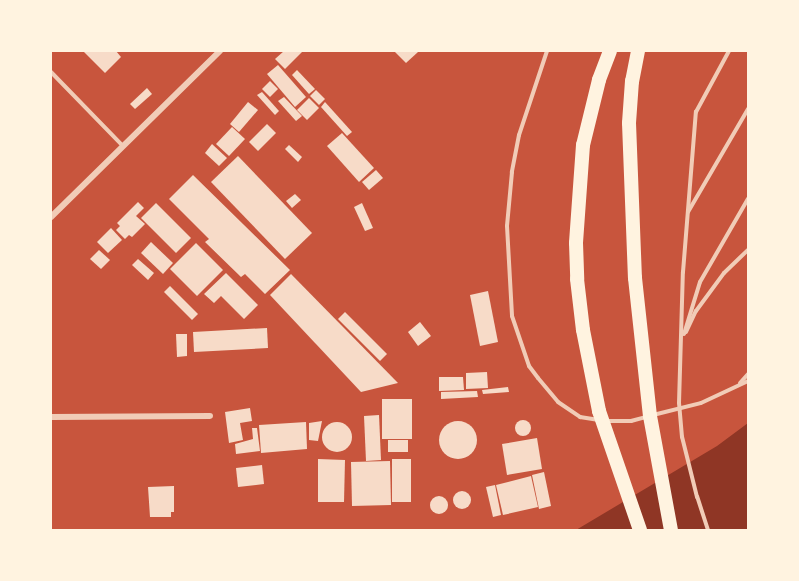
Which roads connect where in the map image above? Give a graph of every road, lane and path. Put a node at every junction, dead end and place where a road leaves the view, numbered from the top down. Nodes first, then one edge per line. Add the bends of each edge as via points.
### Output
1 (220, 51) edge
2 (547, 51) edge
3 (610, 51) edge
4 (638, 51) edge
5 (729, 51) edge
6 (51, 72) edge
7 (748, 109) edge
8 (123, 146) junction
9 (748, 199) edge
10 (687, 213) junction
11 (51, 217) edge
12 (748, 250) edge
13 (682, 341) junction
14 (748, 374) edge
15 (748, 381) edge
16 (735, 388) junction
17 (210, 416) dead end
18 (51, 417) edge
19 (671, 529) edge
20 (640, 530) edge
21 (708, 530) edge

1 - 8 street
2 - 16 lane via 519,135 507,226 512,316 528,366 558,402 592,420 631,421 701,403
3 - 20 highway via 583,146 576,243 583,330 599,411
4 - 19 highway via 629,123 635,278 650,416
5 - 10 lane via 696,112
6 - 8 lane
7 - 10 lane
8 - 11 street
9 - 13 lane via 700,282
10 - 13 lane
12 - 13 lane via 724,273 696,311
13 - 21 lane via 682,436
14 - 16 lane
15 - 16 lane
17 - 18 street

